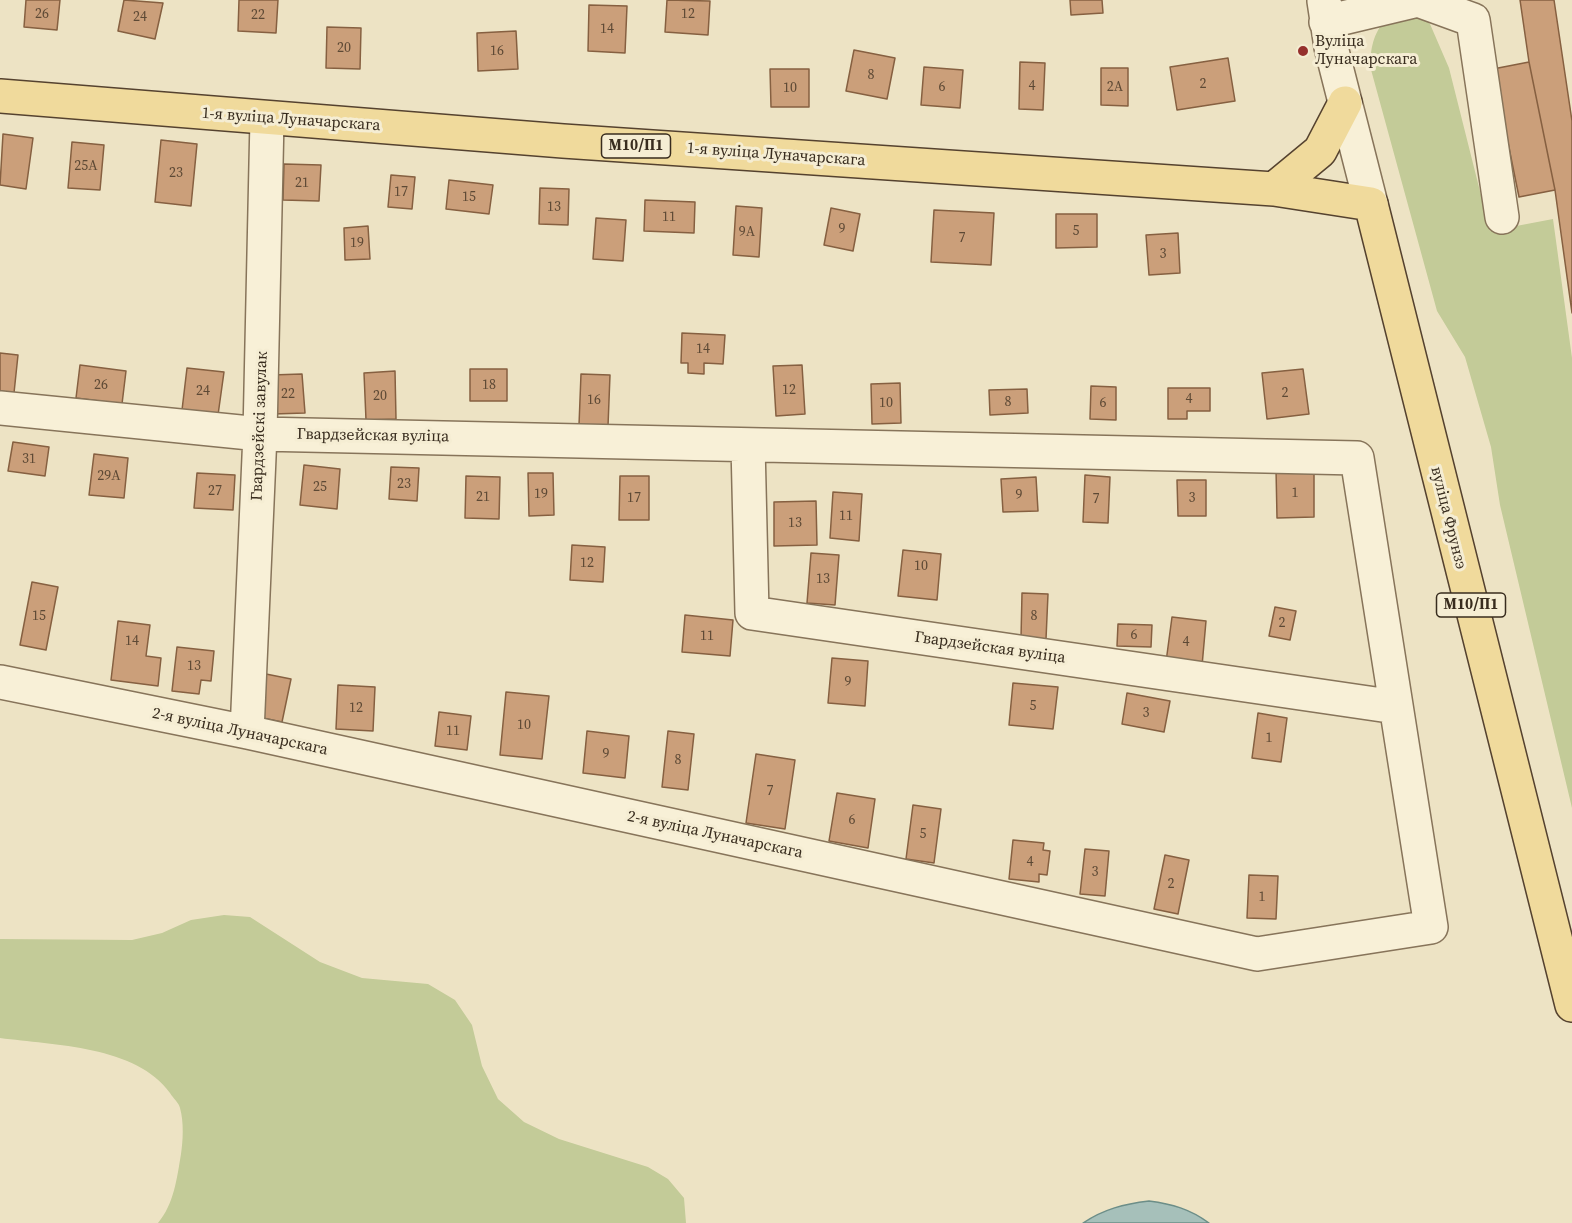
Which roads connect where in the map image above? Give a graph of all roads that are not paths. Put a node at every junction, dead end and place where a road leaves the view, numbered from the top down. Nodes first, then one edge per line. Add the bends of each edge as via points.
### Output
1 (1325, 11) edge
2 (0, 96) edge
3 (1345, 103) junction
4 (267, 119) junction
5 (1274, 189) junction
6 (1371, 204) junction
7 (1502, 217) dead end
8 (0, 408) edge
9 (261, 434) junction
10 (748, 445) junction
11 (0, 682) edge
12 (1396, 707) junction
13 (247, 732) junction
14 (1572, 1005) edge

1 - 3 street
1 - 7 street via 1418,0 1473,20
2 - 4 main road, 1-я вуліца Луначарскага / М10/П1
3 - 5 main road via 1320,151
3 - 6 street
4 - 5 main road, 1-я вуліца Луначарскага / М10/П1
4 - 9 street, Гвардзейскі завулак
5 - 6 main road, 1-я вуліца Луначарскага / М10/П1
6 - 14 main road, вуліца Фрунзэ / М10/П1
8 - 9 street, Гвардзейская вуліца
9 - 10 street, Гвардзейская вуліца
9 - 13 street, Гвардзейскі завулак
10 - 12 street, Гвардзейская вуліца via 752,614
10 - 12 street, Гвардзейская вуліца via 1357,458
11 - 13 street, 2-я вуліца Луначарскага
12 - 13 street, 2-я вуліца Луначарскага via 1431,927 1257,954

